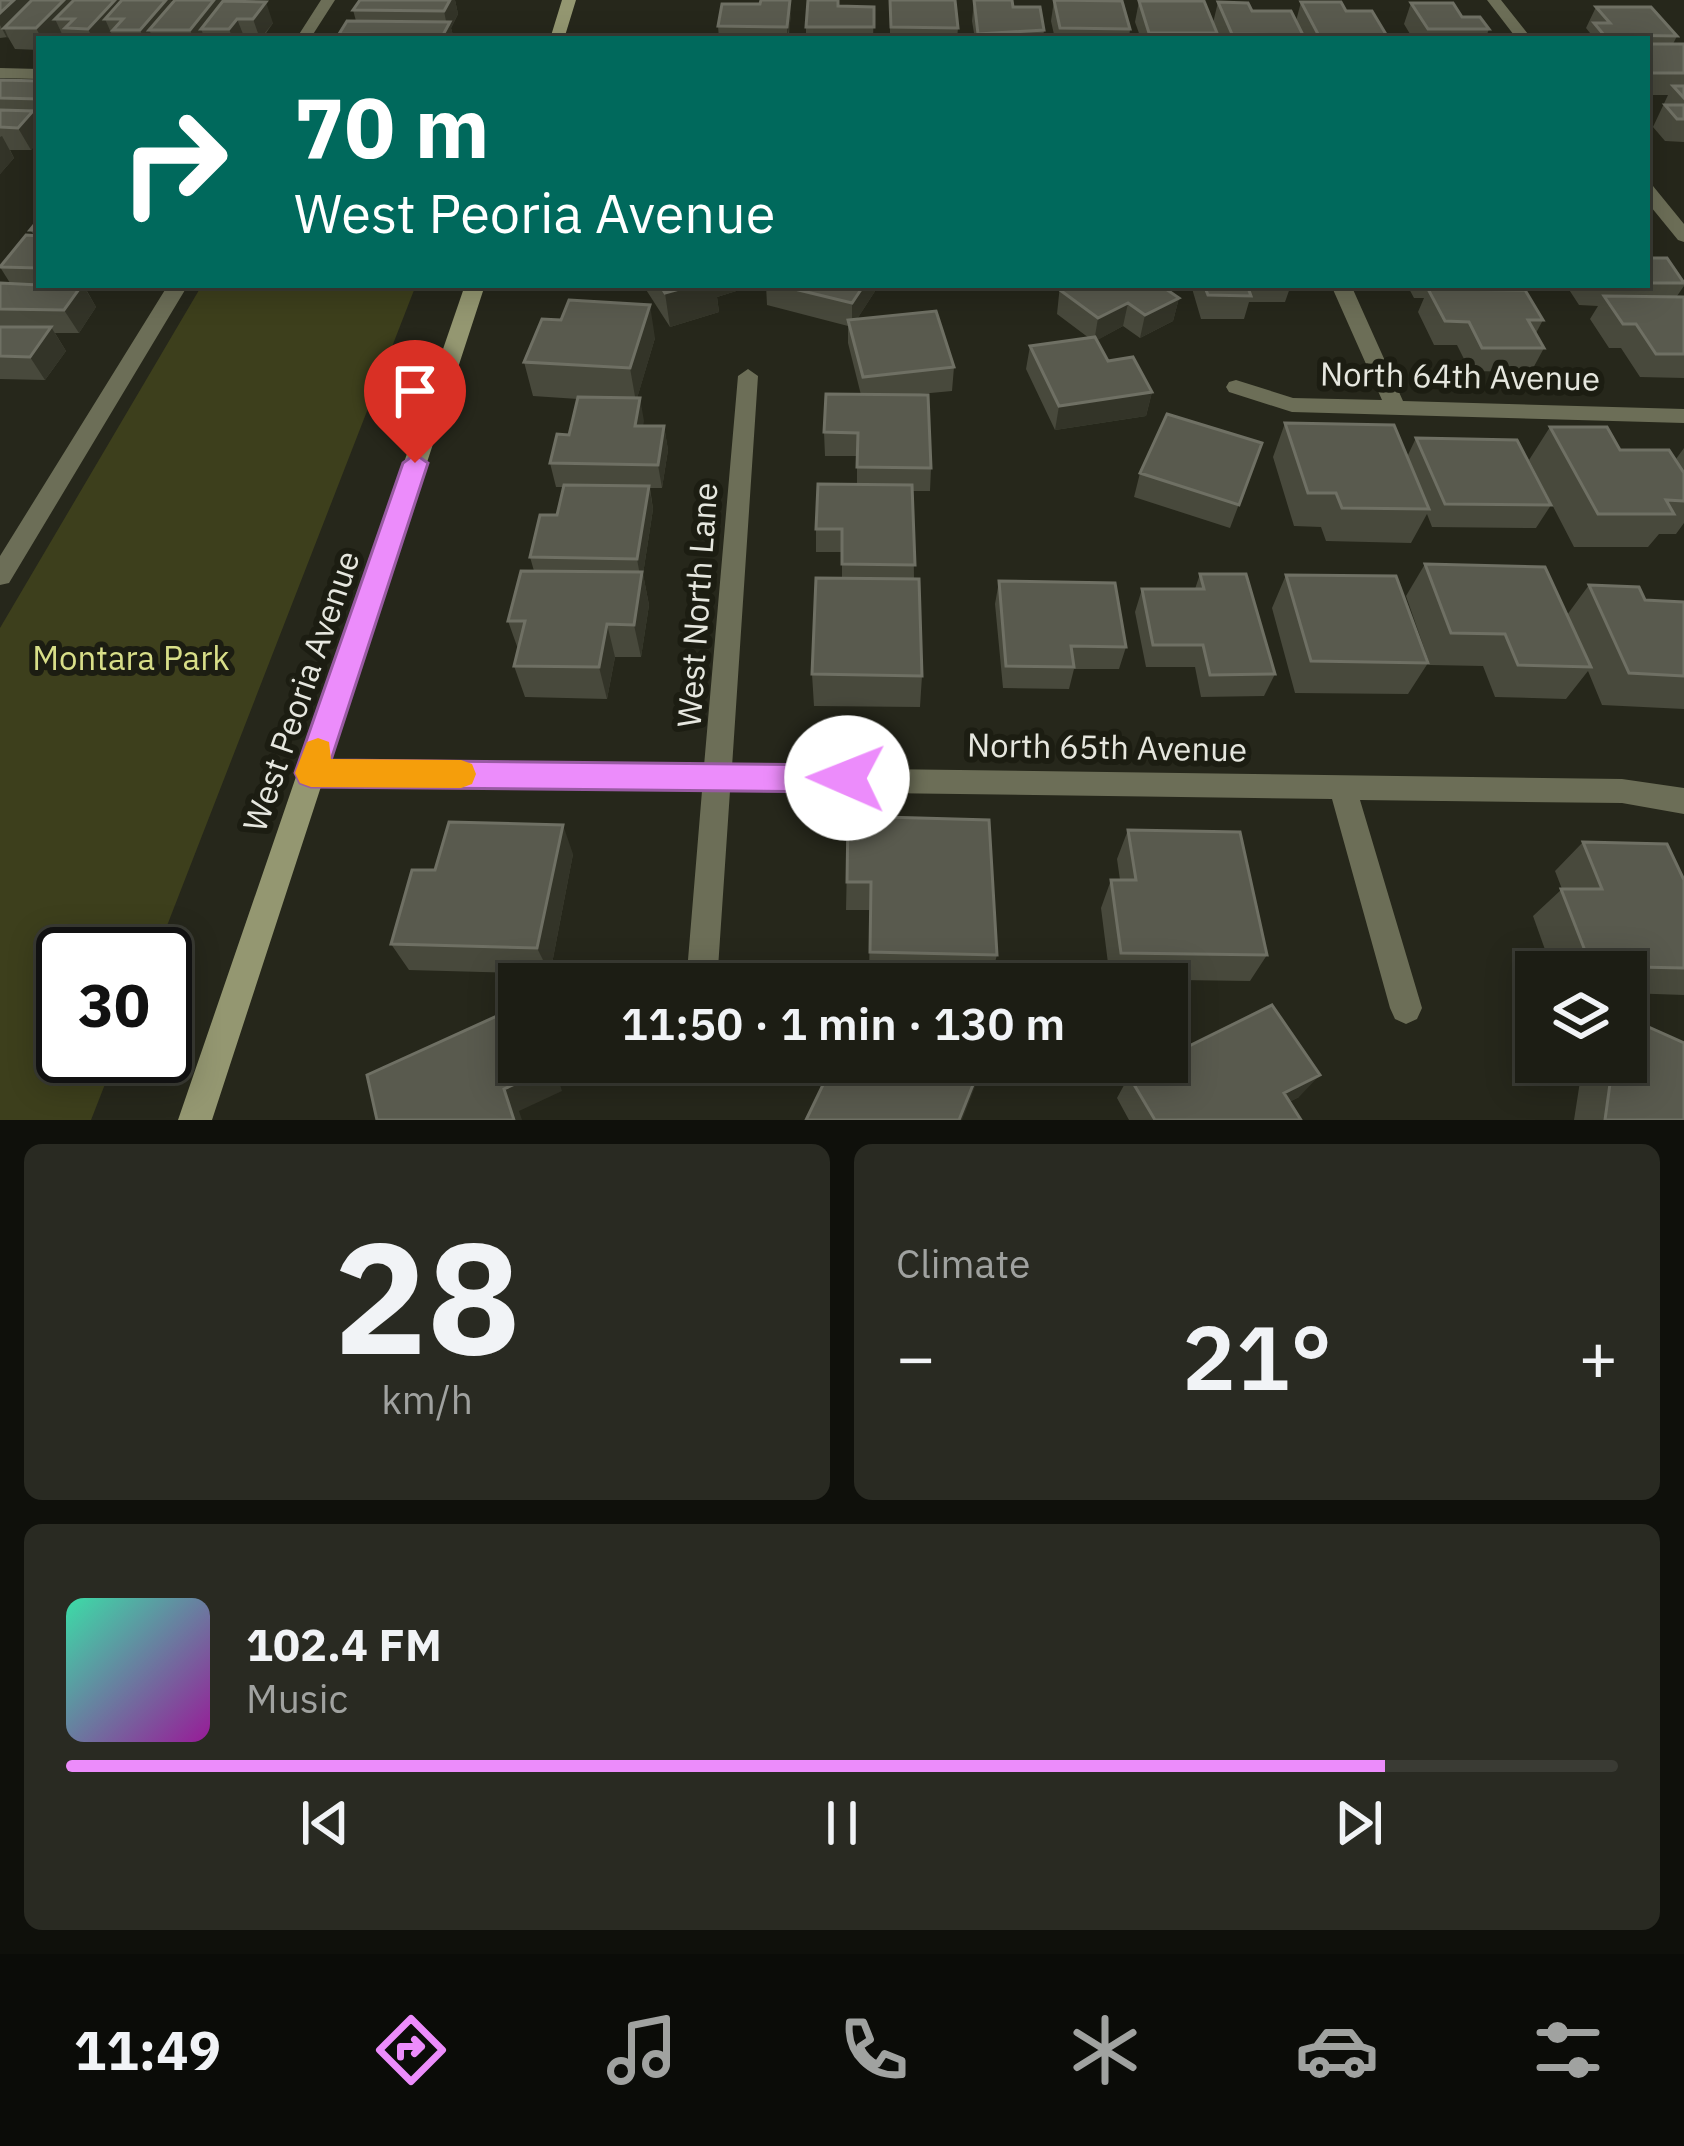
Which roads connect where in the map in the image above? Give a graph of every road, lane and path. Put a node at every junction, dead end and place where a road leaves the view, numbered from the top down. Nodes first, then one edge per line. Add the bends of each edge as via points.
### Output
1 (328, 0) edge
2 (569, 0) edge
3 (1494, 0) edge
4 (306, 36) edge
5 (557, 36) edge
6 (1523, 36) edge
7 (0, 73) edge
8 (36, 74) edge
9 (1650, 194) edge
10 (1684, 236) edge
11 (176, 288) edge
12 (474, 288) edge
13 (1342, 288) edge
14 (748, 376) dead end
15 (1237, 387) dead end
16 (1396, 409) junction
17 (1684, 416) edge
18 (0, 576) edge
19 (311, 773) junction
20 (717, 776) junction
21 (1343, 788) junction
22 (1684, 801) edge
23 (703, 963) edge
24 (1406, 1008) dead end
25 (195, 1120) edge

1 - 4 street
2 - 5 main road
3 - 6 street
7 - 8 street
9 - 10 street
11 - 18 street
12 - 19 main road, West Peoria Avenue
13 - 16 street
14 - 20 street, West North Lane
15 - 16 street, North 64th Avenue via 1292,405
16 - 17 street, North 64th Avenue
19 - 20 street, North 65th Avenue
19 - 25 main road, West Peoria Avenue
20 - 21 street, North 65th Avenue
20 - 23 street, West North Lane
21 - 22 street, North 65th Avenue via 1622,791
21 - 24 street

